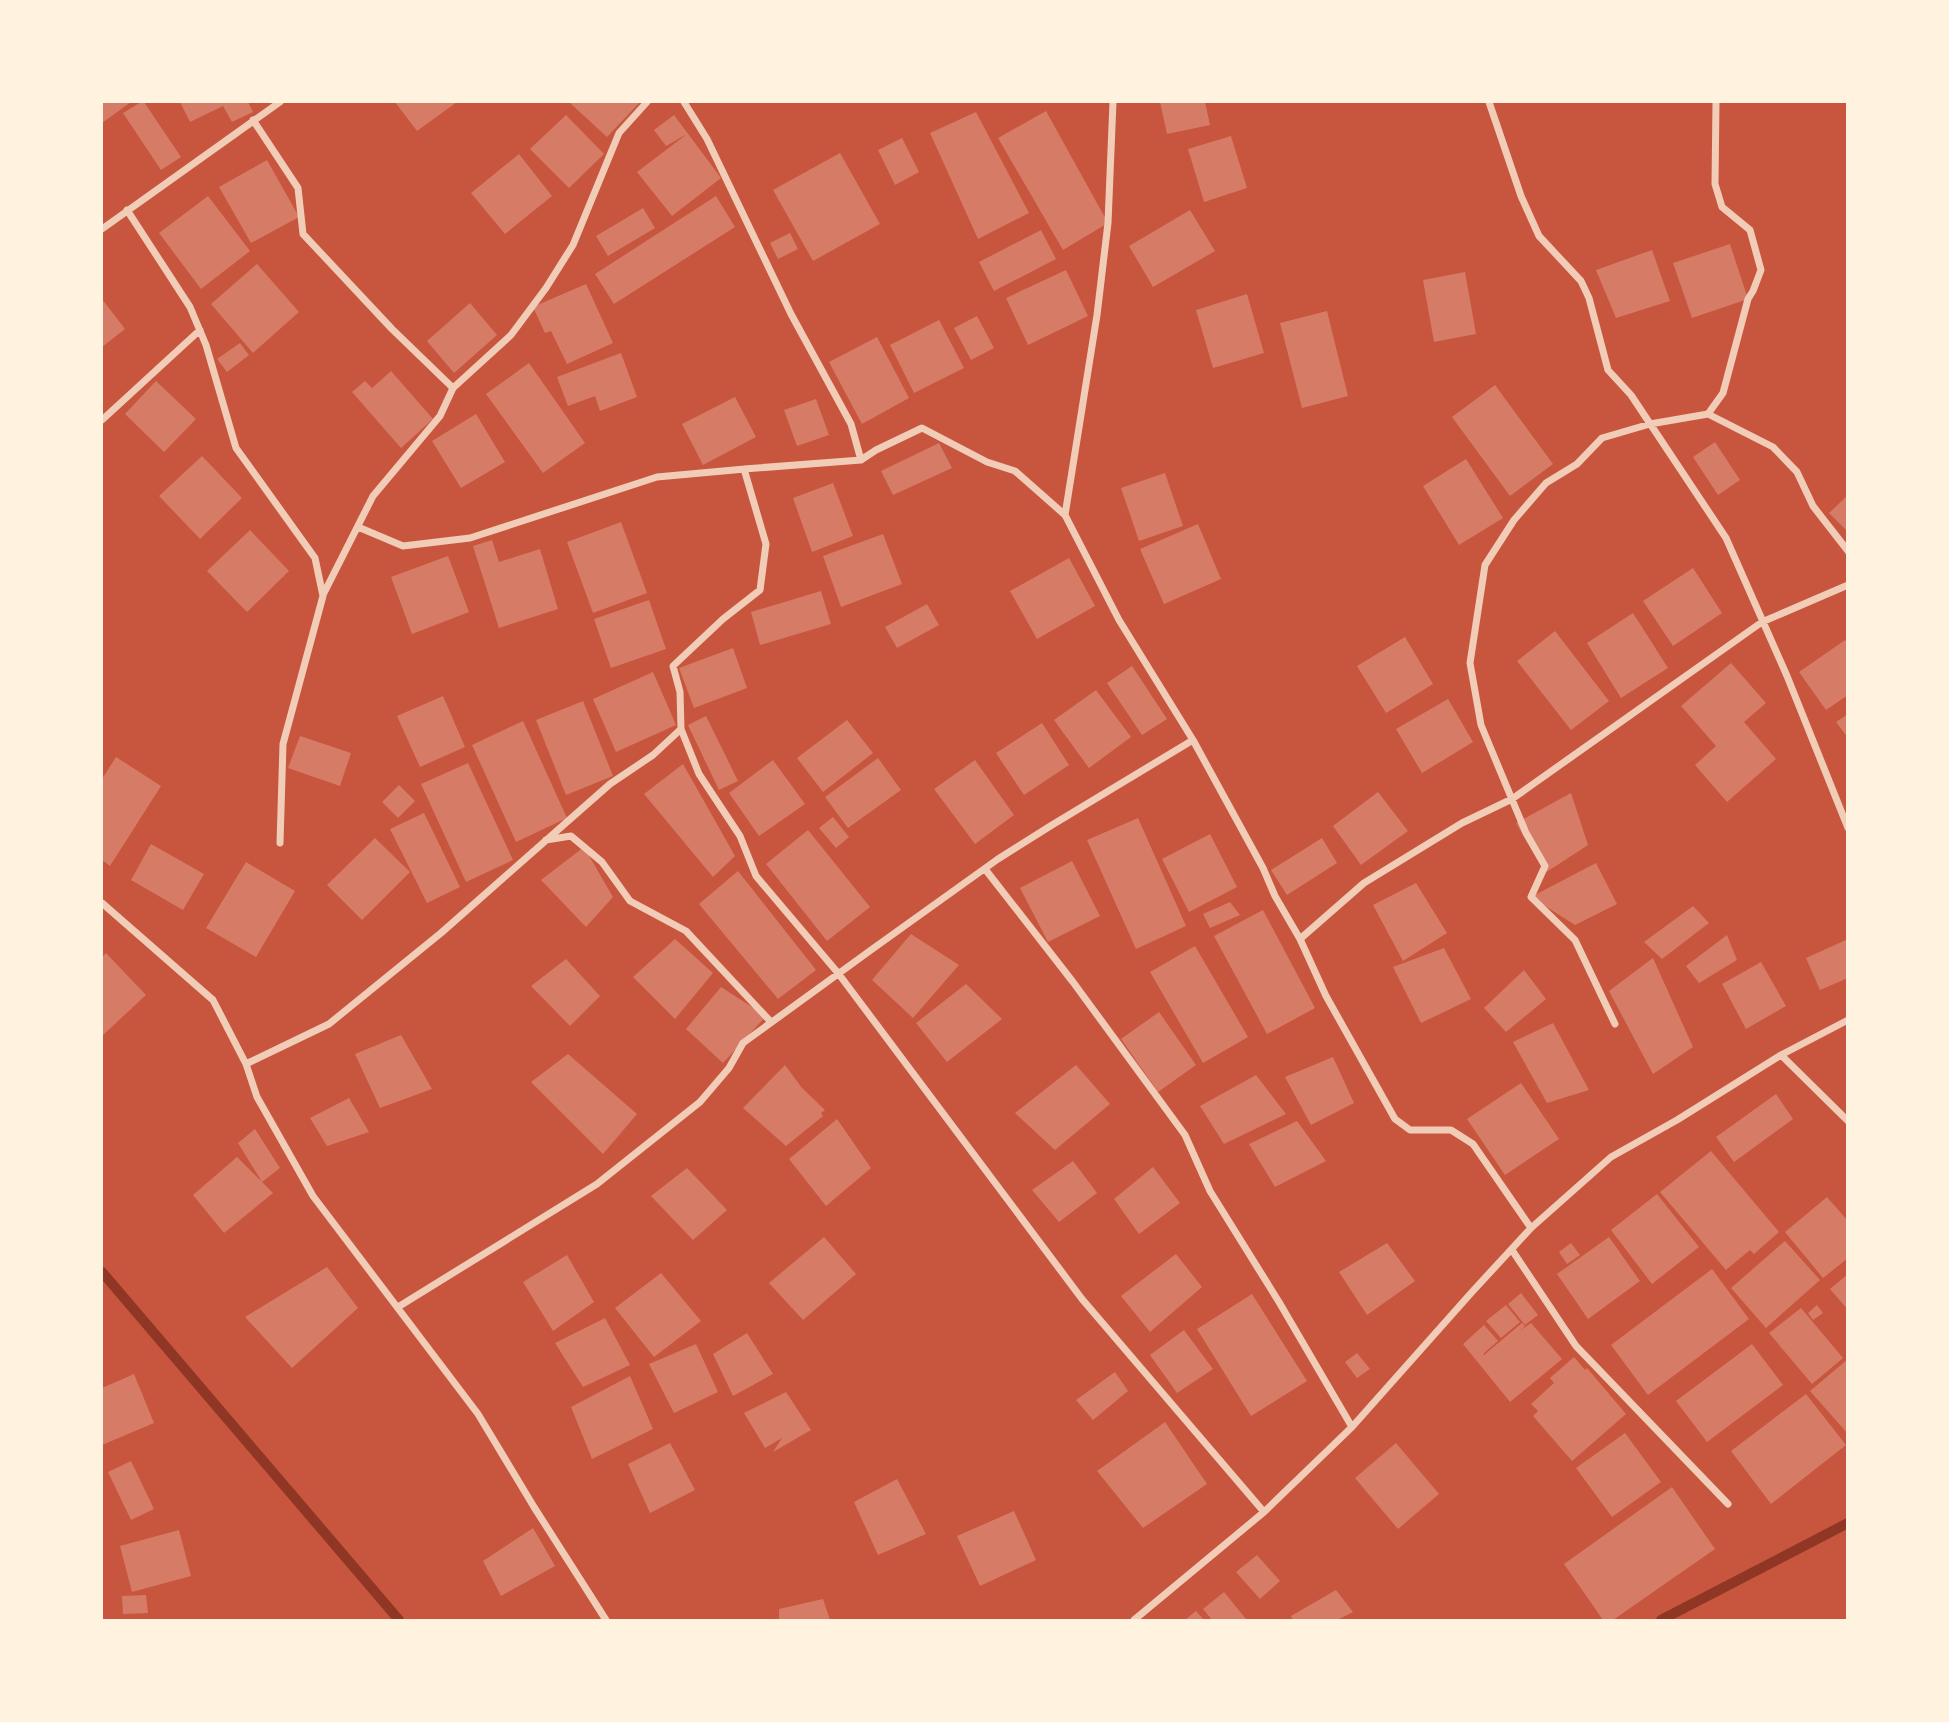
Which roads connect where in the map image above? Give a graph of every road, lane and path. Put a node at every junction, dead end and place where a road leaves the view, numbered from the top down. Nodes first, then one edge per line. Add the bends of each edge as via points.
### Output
1 (280, 102) edge
2 (647, 102) edge
3 (684, 102) edge
4 (1113, 102) edge
5 (1489, 102) edge
6 (1716, 102) edge
7 (253, 120) junction
8 (127, 210) junction
9 (102, 229) edge
10 (200, 330) junction
11 (453, 388) junction
12 (1708, 414) junction
13 (102, 420) edge
14 (1650, 424) junction
15 (861, 460) junction
16 (744, 469) junction
17 (1065, 515) junction
18 (358, 527) junction
19 (1847, 551) edge
20 (1847, 585) edge
21 (323, 596) junction
22 (1762, 622) junction
23 (681, 729) junction
24 (1193, 740) junction
25 (1512, 799) junction
26 (1847, 828) edge
27 (545, 841) junction
28 (280, 843) dead end
29 (985, 869) junction
30 (102, 904) edge
31 (1300, 939) junction
32 (838, 973) junction
33 (1847, 1020) edge
34 (771, 1022) junction
35 (1615, 1024) dead end
36 (1782, 1055) junction
37 (246, 1064) junction
38 (1847, 1121) edge
39 (1531, 1228) junction
40 (1512, 1250) junction
41 (397, 1307) junction
42 (1352, 1427) junction
43 (1728, 1504) dead end
44 (1264, 1512) junction
45 (606, 1620) edge
46 (1133, 1620) edge

1 - 7 street
2 - 11 street via 619,133 573,245 547,288 511,335
3 - 15 street via 707,139 790,314 851,424
4 - 17 street via 1108,223
5 - 14 street via 1539,236 1581,281 1608,370
6 - 12 street via 1715,184 1722,207 1750,230 1762,270 1748,299 1723,393
7 - 8 street
7 - 11 street via 298,188 303,234
8 - 9 street
8 - 10 street
10 - 13 street
10 - 21 street via 236,448 315,558
11 - 18 street via 440,416 373,496
12 - 14 street
12 - 19 street via 1773,447 1797,472 1814,506
14 - 22 street via 1726,538
14 - 25 street via 1602,438 1577,464 1546,483 1514,520 1485,565 1471,663 1481,725
15 - 16 street
15 - 17 street via 922,428 986,462 1015,471
16 - 18 street via 657,477 470,538 403,546
16 - 23 street via 766,544 760,590 673,666 680,692
17 - 24 street via 1119,620
18 - 21 street
20 - 22 street
21 - 28 street via 283,744
22 - 25 street
22 - 26 street
23 - 27 street
23 - 32 street via 699,774 740,836 756,876
24 - 29 street
24 - 31 street
25 - 31 street via 1462,823 1364,883
25 - 35 street via 1545,866 1531,897 1575,940
27 - 34 street via 571,836 578,841 602,862 630,901 686,931
27 - 37 street via 329,1024
29 - 32 street
29 - 42 street via 1185,1135 1210,1191
30 - 37 street via 213,1000
31 - 39 street via 1326,996 1395,1119 1410,1130 1451,1130 1473,1144
32 - 34 street
32 - 44 street via 1082,1299
33 - 36 street
34 - 41 street via 743,1043 700,1102 597,1184
36 - 38 street
36 - 39 street via 1611,1157
37 - 41 street via 257,1097 313,1196
39 - 40 street
40 - 42 street
40 - 43 street via 1576,1346
41 - 45 street via 478,1414
42 - 44 street
44 - 46 street

